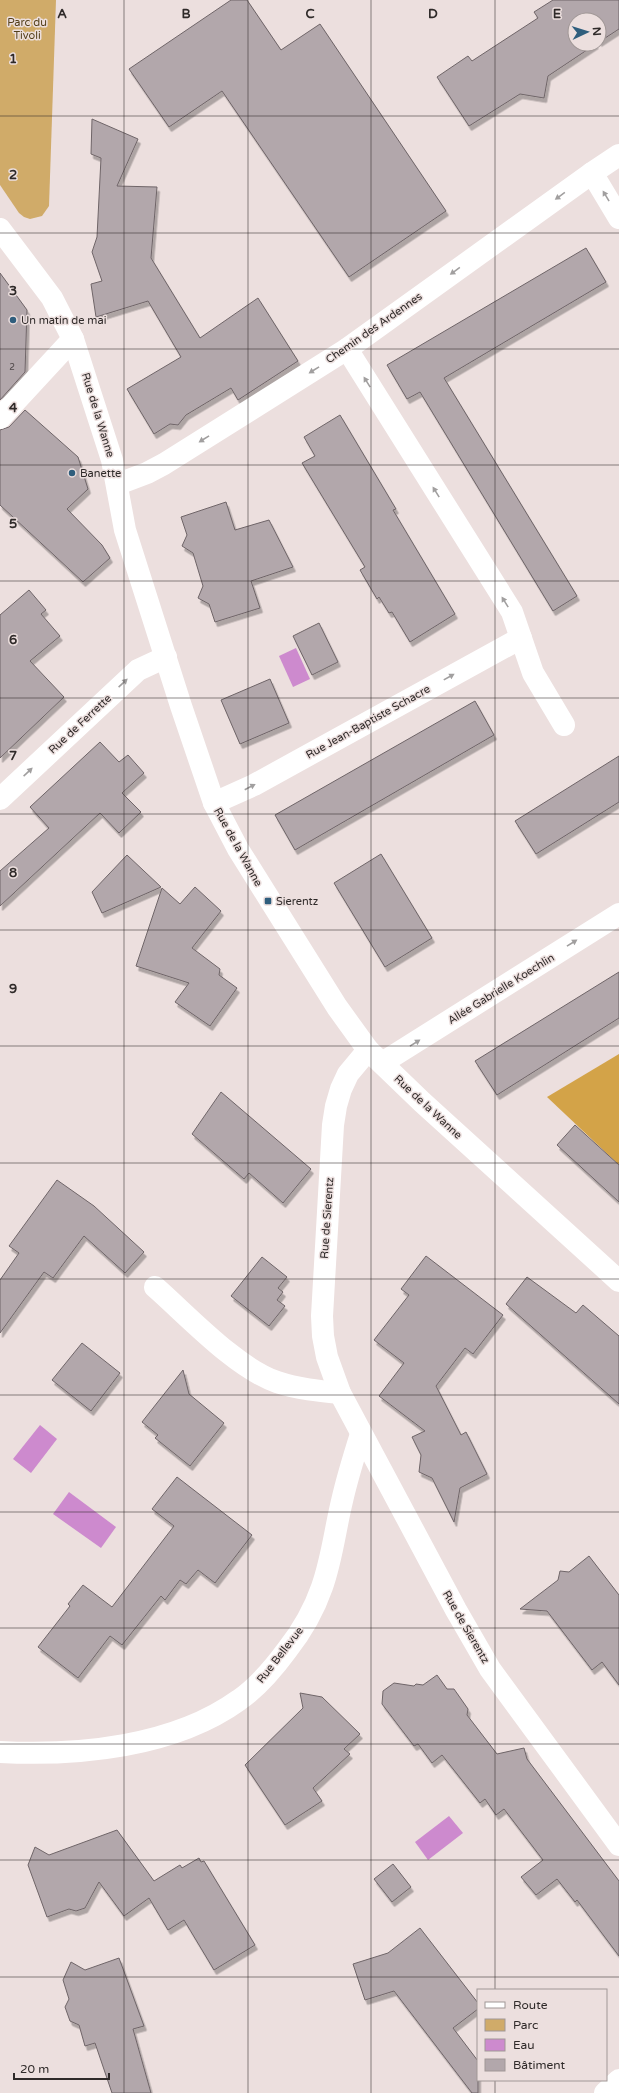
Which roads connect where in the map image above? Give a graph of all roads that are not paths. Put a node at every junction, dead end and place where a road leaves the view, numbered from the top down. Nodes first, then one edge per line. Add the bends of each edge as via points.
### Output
1 (619, 156) edge
2 (592, 173) junction
3 (619, 218) edge
4 (0, 229) edge
5 (73, 339) junction
6 (347, 349) junction
7 (0, 418) edge
8 (118, 484) junction
9 (521, 638) junction
10 (166, 657) junction
11 (564, 725) dead end
12 (0, 799) edge
13 (214, 803) junction
14 (619, 914) edge
15 (375, 1057) junction
16 (619, 1281) edge
17 (155, 1287) dead end
18 (340, 1393) junction
19 (361, 1434) junction
20 (0, 1752) edge
21 (619, 1845) edge
22 (619, 2080) edge
23 (604, 2093) edge

1 - 2 street, Chemin des Ardennes
3 -> 2 street
2 -> 6 street, Chemin des Ardennes
4 - 5 street, Rue de la Wanne via 52,298
5 - 7 street
5 - 8 street, Rue de la Wanne
6 -> 8 street, Chemin des Ardennes via 164,464
9 -> 6 street via 512,612
8 - 10 street, Rue de la Wanne via 125,530
9 - 11 street via 533,673
13 -> 9 street, Rue Jean-Baptiste Schacre via 254,785
12 -> 10 street, Rue de Ferrette via 138,670
10 - 13 street, Rue de la Wanne
13 - 15 street, Rue de la Wanne via 268,901 336,1007
15 -> 14 street, Allée Gabrielle Koechlin
15 - 16 street, Rue de la Wanne
15 - 18 street, Rue de Sierentz via 355,1064 343,1084 333,1125 322,1316 327,1358
17 - 18 street via 233,1356 255,1372 277,1382
18 - 19 street, Rue de Sierentz
19 - 20 street, Rue Bellevue via 342,1501 330,1558 312,1612 298,1635 261,1682 239,1700 211,1717 156,1739 85,1750
19 - 21 street, Rue de Sierentz via 490,1669
22 - 23 street

